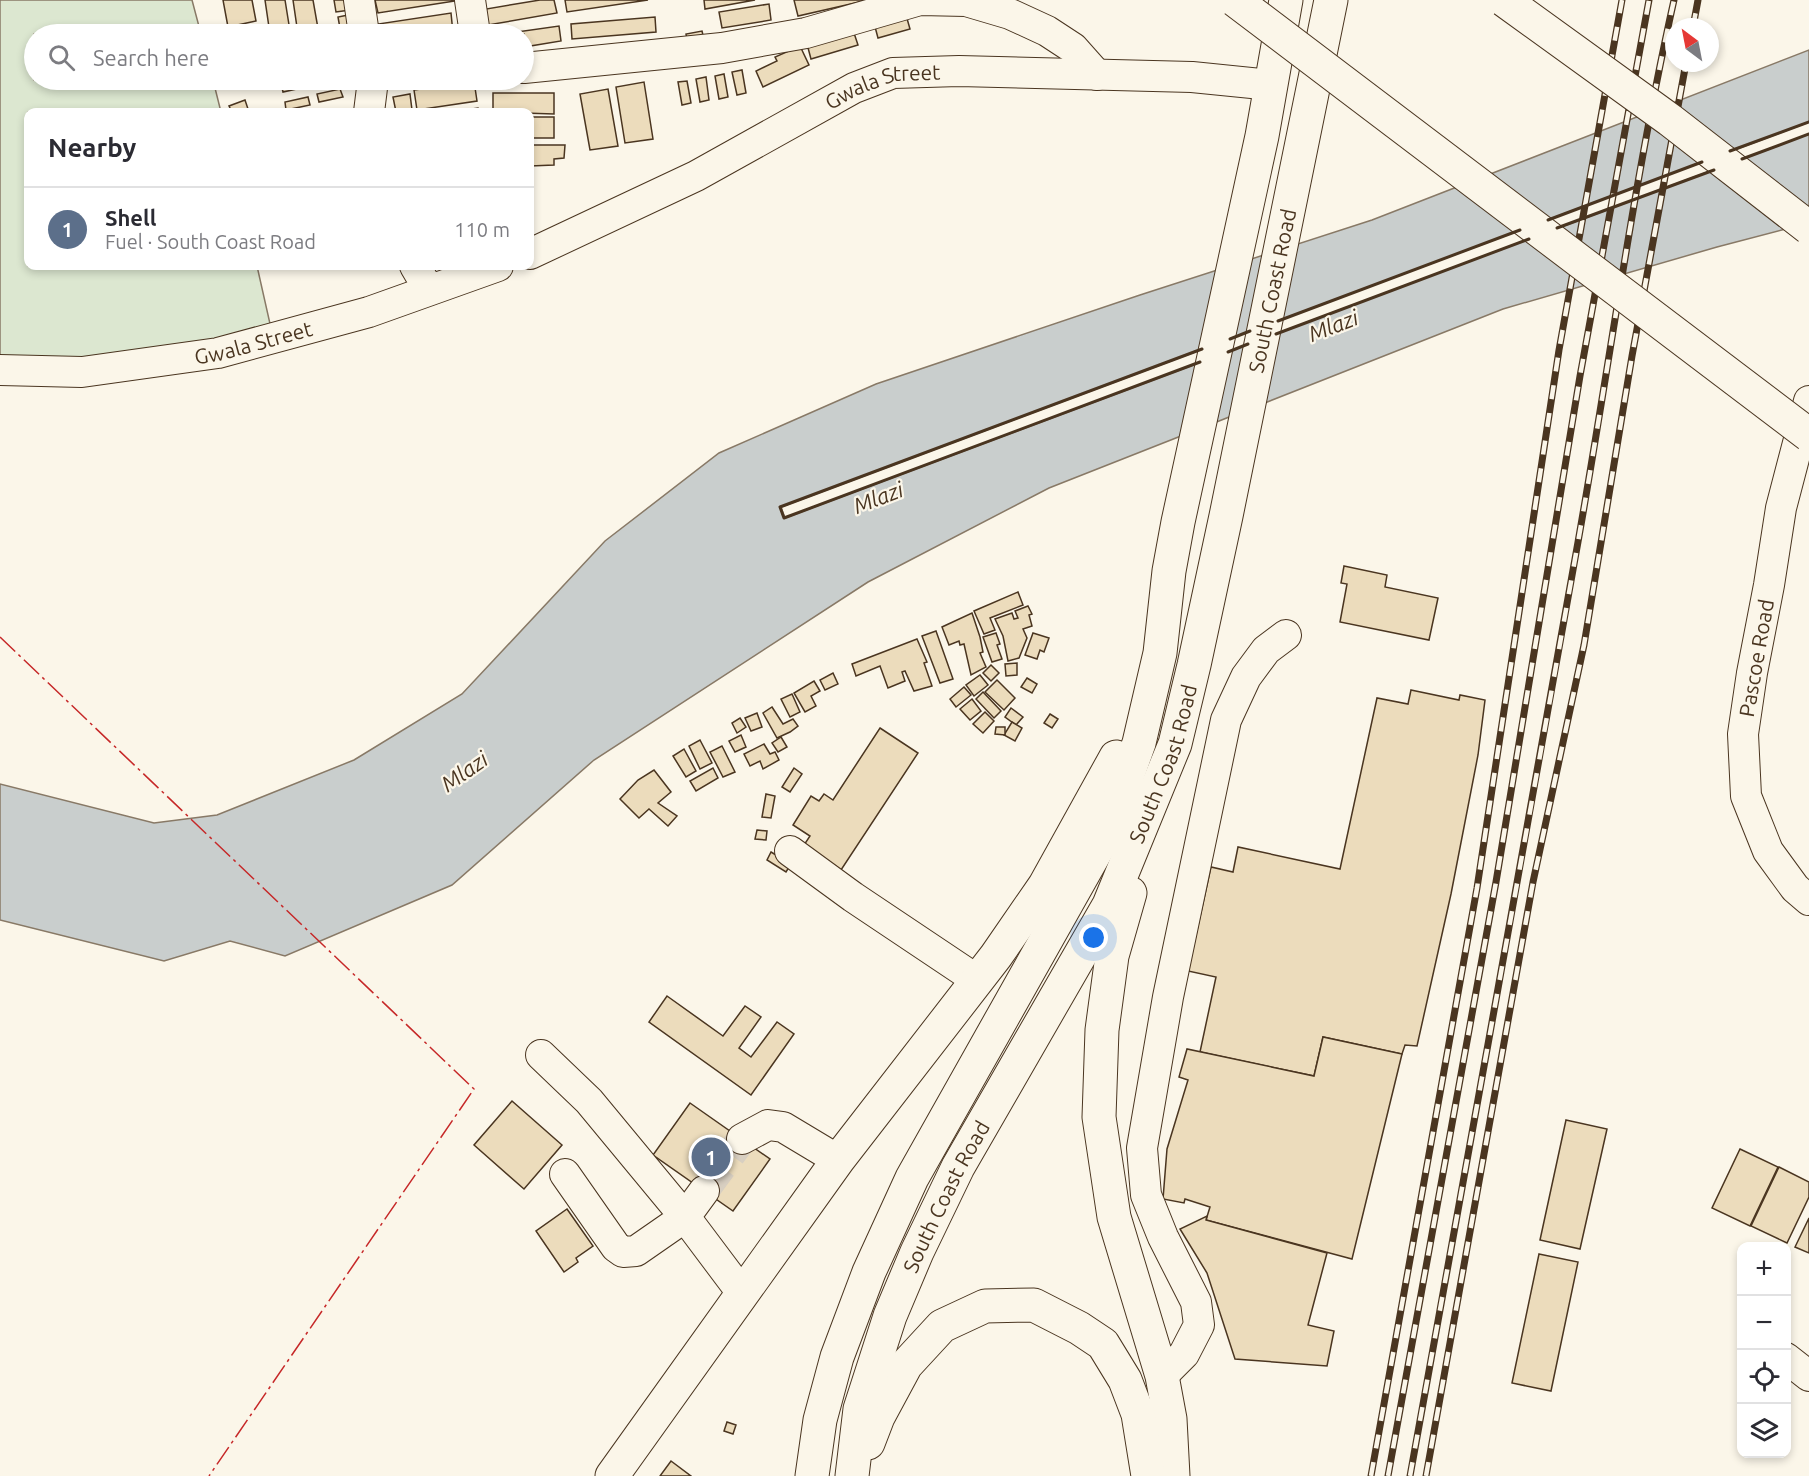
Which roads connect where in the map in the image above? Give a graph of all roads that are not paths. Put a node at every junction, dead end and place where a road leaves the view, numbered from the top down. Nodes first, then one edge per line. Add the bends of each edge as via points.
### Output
1 (359, 0) edge
2 (470, 0) edge
3 (920, 0) edge
4 (1236, 0) edge
5 (1286, 0) edge
6 (1330, 0) edge
7 (1504, 0) edge
8 (363, 24) edge
9 (474, 24) edge
10 (534, 67) edge
11 (1097, 75) junction
12 (1272, 85) junction
13 (372, 90) edge
14 (370, 108) edge
15 (1809, 228) edge
16 (534, 252) edge
17 (473, 270) edge
18 (422, 278) edge
19 (0, 370) edge
20 (1809, 401) edge
21 (1809, 435) edge
22 (1169, 572) junction
23 (1286, 635) dead end
24 (1175, 744) junction
25 (790, 851) dead end
26 (1809, 900) edge
27 (977, 980) junction
28 (541, 1055) dead end
29 (742, 1139) tunnel mouth
30 (837, 1160) junction
31 (566, 1174) dead end
32 (704, 1191) tunnel mouth
33 (684, 1217) junction
34 (742, 1293) junction
35 (1791, 1362) edge
36 (1162, 1376) junction
37 (1809, 1376) edge
38 (612, 1476) edge
39 (812, 1476) edge
40 (853, 1476) edge
41 (1148, 1476) edge
42 (1173, 1476) edge

1 - 8 street
2 - 9 street
3 - 10 street via 806,33 722,48
3 - 11 street via 966,1 1010,14 1073,48
4 - 21 main road, bridge
5 - 12 main road, South Coast Road
6 - 24 main road, South Coast Road via 1226,516
7 - 15 main road, bridge via 1670,120
11 - 12 street, Gwala Street via 1192,77
11 - 16 street, Gwala Street via 893,73 854,88 696,176
12 - 22 main road, South Coast Road
13 - 14 street
17 - 18 street, Gwala Street
18 - 19 street, Gwala Street via 369,312 218,354 82,372
20 - 26 street, Pascoe Road via 1781,508 1743,734 1746,796 1768,851 1795,888
22 - 27 main road via 1120,750 1045,885
22 - 39 main road, South Coast Road via 1158,664 1139,743 1108,830 912,1178 869,1272 834,1368 820,1420
23 - 36 street via 1266,650 1246,677 1226,720 1168,997 1142,1148 1146,1195 1196,1302 1199,1325 1184,1354
24 - 36 main road via 1112,956 1102,1030 1099,1117 1114,1217
24 - 40 main road, South Coast Road via 1109,904 958,1167 917,1252 870,1372 860,1409
25 - 27 street
27 - 30 main road
28 - 33 street via 589,1101
29 - 30 street via 768,1125 783,1126
30 - 34 main road
31 - 33 street via 623,1252 636,1251
32 - 33 street
33 - 34 street
34 - 38 main road
35 - 37 street
36 - 42 main road via 1170,1419
40 - 41 main road via 906,1365 942,1326 986,1306 1034,1305 1103,1344 1125,1380 1138,1414

